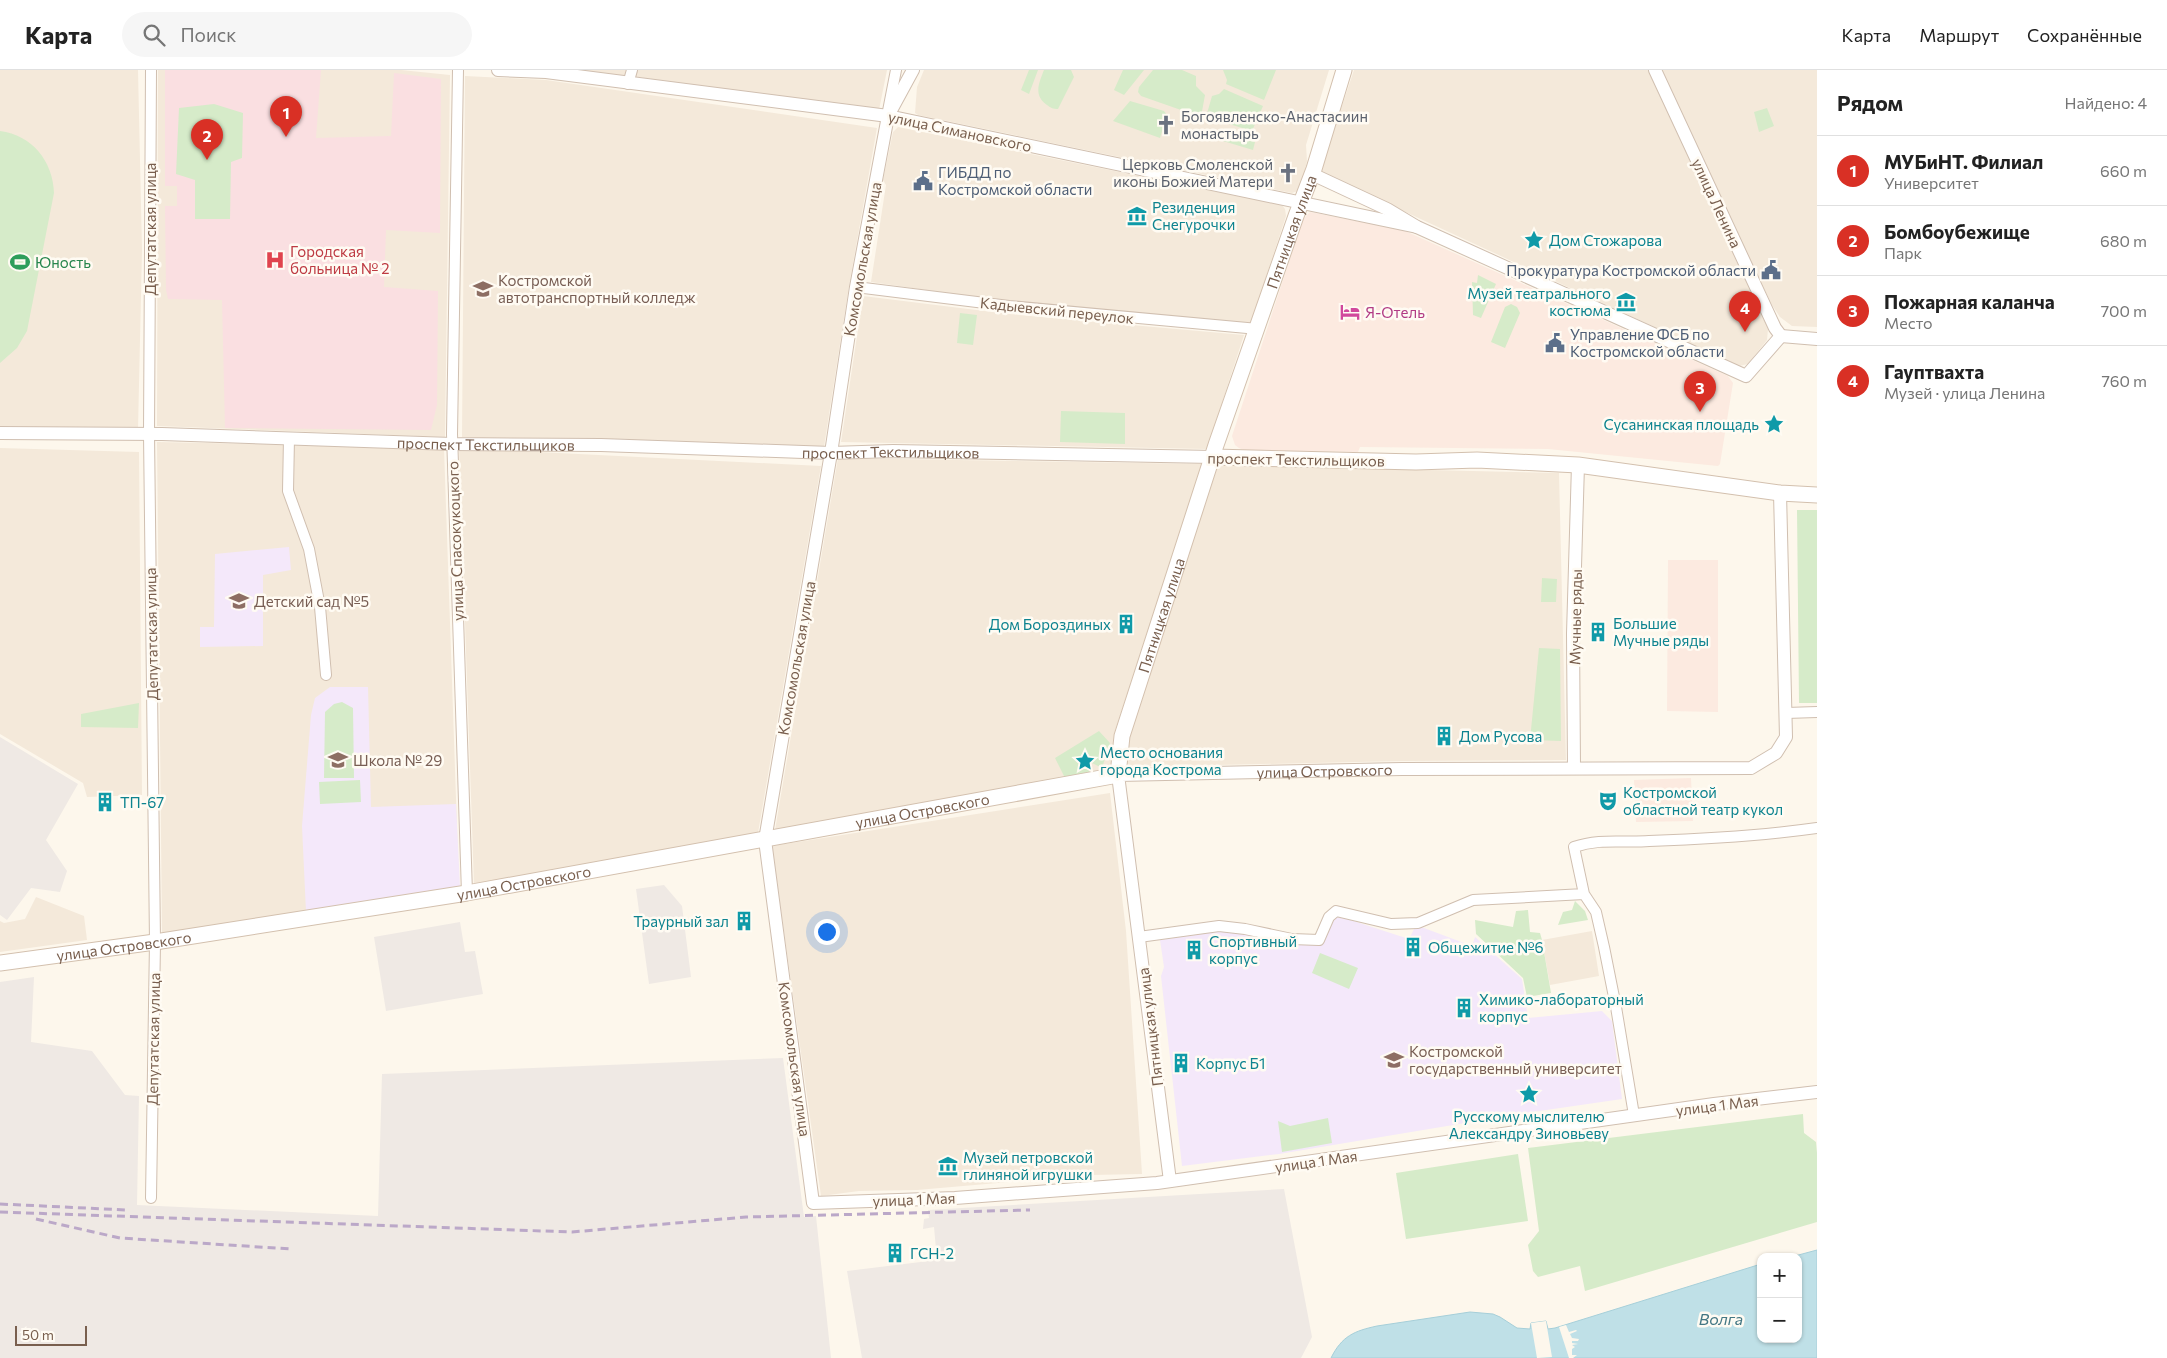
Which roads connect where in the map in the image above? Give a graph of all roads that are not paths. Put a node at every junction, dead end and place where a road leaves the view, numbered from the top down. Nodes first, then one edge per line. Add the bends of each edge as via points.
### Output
1 (150, 70) edge
2 (458, 70) edge
3 (498, 70) edge
4 (632, 70) edge
5 (896, 70) edge
6 (913, 70) edge
7 (1344, 70) edge
8 (1655, 70) edge
9 (628, 84) junction
10 (888, 116) junction
11 (1312, 174) junction
12 (1301, 202) junction
13 (1417, 227) junction
14 (856, 287) junction
15 (1258, 329) junction
16 (1781, 336) junction
17 (1817, 339) edge
18 (0, 433) edge
19 (149, 434) junction
20 (289, 438) junction
21 (452, 444) junction
22 (831, 453) junction
23 (1213, 457) junction
24 (1578, 465) junction
25 (1780, 493) junction
26 (1817, 495) edge
27 (326, 675) dead end
28 (1812, 712) edge
29 (1786, 713) junction
30 (1817, 718) edge
31 (1574, 768) junction
32 (1118, 775) junction
33 (1817, 828) edge
34 (765, 840) junction
35 (467, 893) junction
36 (1584, 894) junction
37 (1139, 936) junction
38 (155, 942) junction
39 (0, 963) edge
40 (1817, 1092) edge
41 (1634, 1115) junction
42 (1170, 1181) junction
43 (151, 1198) dead end
44 (813, 1203) joint

1 - 19 street, Депутатская улица
2 - 21 street, улица Спасокукоцкого
3 - 9 street, улица Симановского via 546,72
4 - 9 street
5 - 10 street, Комсомольская улица
6 - 10 street, Комсомольская улица
7 - 11 main road, Пятницкая улица
8 - 16 street, улица Ленина
9 - 10 street, улица Симановского
10 - 12 street, улица Симановского
10 - 14 street, Комсомольская улица
11 - 12 main road, Пятницкая улица
11 - 13 street, улица Симановского via 1387,209
12 - 13 street, улица Симановского
12 - 15 main road, Пятницкая улица
13 - 16 street, улица Симановского via 1746,376
14 - 15 street, Кадыевский переулок via 1010,306
14 - 22 street, Комсомольская улица
15 - 23 main road, Пятницкая улица
16 - 17 street
18 - 19 street, проспект Текстильщиков
19 - 20 street, проспект Текстильщиков
19 - 38 street, Депутатская улица
20 - 21 street, проспект Текстильщиков
20 - 27 street via 288,491 309,549 320,607
21 - 22 street, проспект Текстильщиков
21 - 35 street, улица Спасокукоцкого
22 - 23 street, проспект Текстильщиков via 893,451
22 - 34 street, Комсомольская улица
23 - 24 main road, проспект Текстильщиков via 1416,462 1477,460
23 - 32 main road, Пятницкая улица via 1122,736
24 - 25 main road, проспект Текстильщиков
24 - 31 street, Мучные ряды
25 - 26 main road
25 - 29 street
28 - 29 street
28 - 30 street
29 - 31 street, улица Островского via 1786,737 1776,753 1751,768
31 - 32 street, улица Островского
32 - 34 main road, улица Островского
32 - 37 street, Пятницкая улица
33 - 36 street via 1747,837 1592,841 1574,847
34 - 35 main road, улица Островского
34 - 44 street, Комсомольская улица
35 - 38 main road, улица Островского
36 - 37 street via 1473,900 1418,923 1392,924 1336,911 1329,917 1319,940 1292,939 1219,926
36 - 41 street via 1596,912 1604,947
37 - 42 street, Пятницкая улица
38 - 39 main road, улица Островского
38 - 43 street, Депутатская улица
40 - 41 street, улица 1 Мая
41 - 42 street, улица 1 Мая
42 - 44 street, улица 1 Мая via 972,1197

